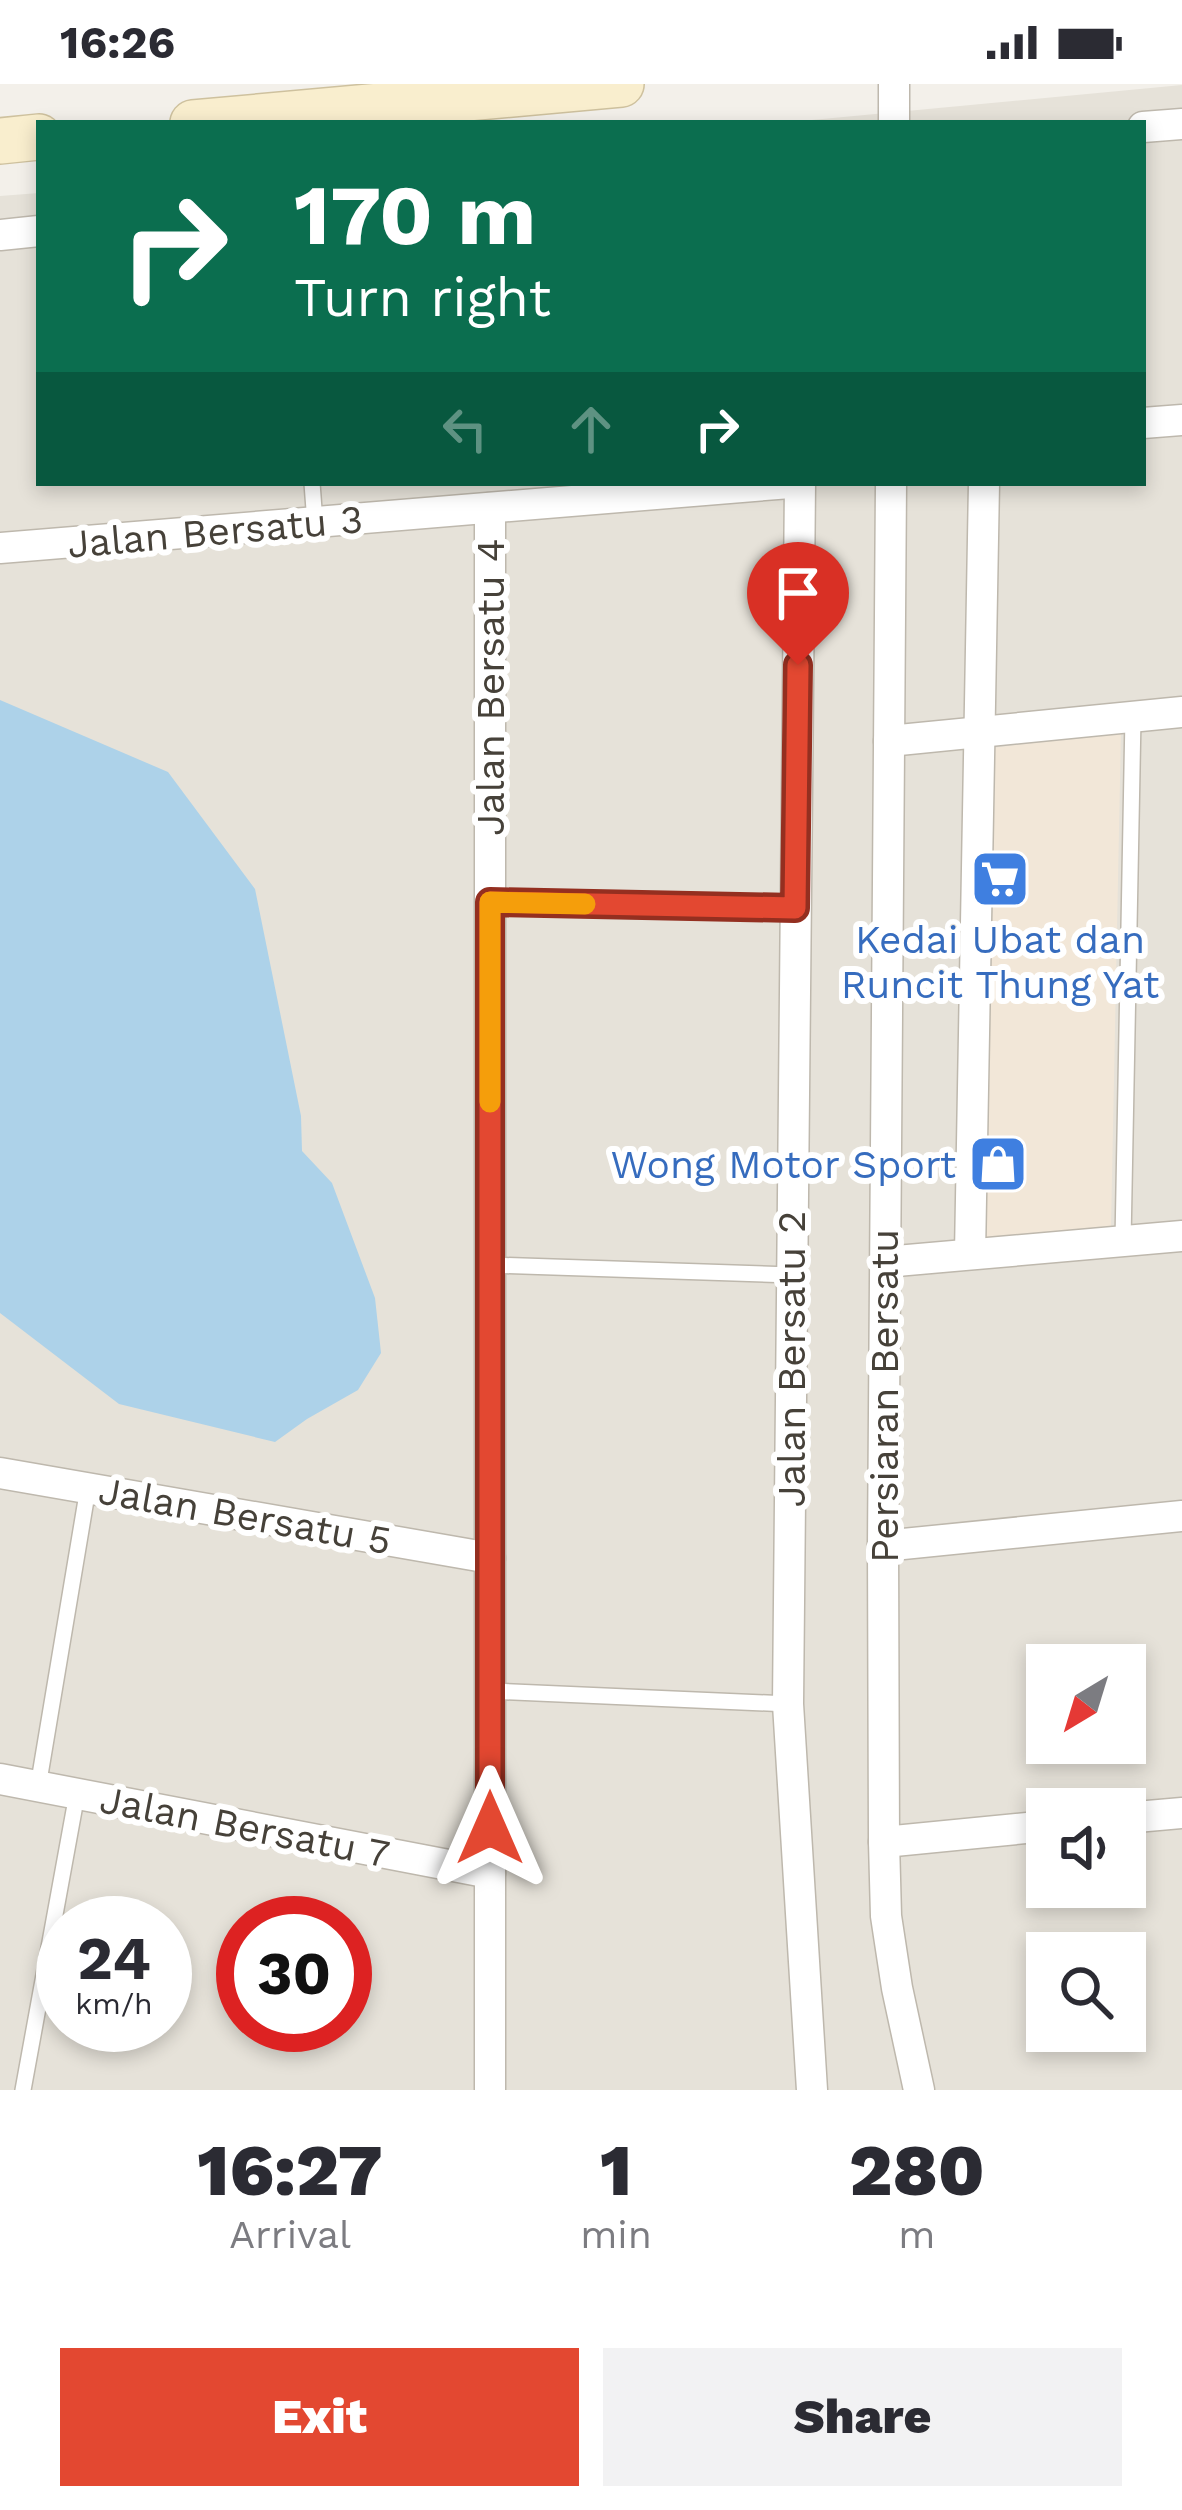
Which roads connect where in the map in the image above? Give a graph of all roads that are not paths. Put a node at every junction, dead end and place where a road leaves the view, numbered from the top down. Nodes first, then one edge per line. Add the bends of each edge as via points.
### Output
1 (621, 84) edge
2 (894, 84) edge
3 (226, 120) edge
4 (893, 120) edge
5 (1182, 124) edge
6 (1146, 127) edge
7 (36, 137) edge
8 (0, 141) edge
9 (36, 232) edge
10 (0, 235) edge
11 (1182, 420) edge
12 (1146, 423) edge
13 (312, 486) edge
14 (754, 486) edge
15 (800, 486) edge
16 (891, 486) edge
17 (984, 486) edge
18 (490, 508) junction
19 (315, 523) junction
20 (0, 548) edge
21 (1182, 712) edge
22 (1133, 717) junction
23 (979, 732) junction
24 (889, 741) junction
25 (490, 902) junction
26 (795, 908) junction
27 (1182, 1236) edge
28 (1123, 1241) junction
29 (970, 1254) junction
30 (885, 1262) junction
31 (490, 1265) junction
32 (791, 1275) junction
33 (0, 1473) edge
34 (88, 1488) junction
35 (1182, 1516) edge
36 (883, 1546) junction
37 (490, 1558) junction
38 (490, 1691) junction
39 (788, 1704) junction
40 (0, 1779) edge
41 (38, 1786) junction
42 (77, 1794) junction
43 (1182, 1813) edge
44 (1146, 1816) edge
45 (1026, 1828) edge
46 (884, 1842) junction
47 (490, 1873) junction
48 (23, 2090) edge
49 (490, 2090) edge
50 (812, 2090) edge
51 (919, 2090) edge

1 - 3 street
2 - 4 street
5 - 6 street
7 - 8 street
9 - 10 street
11 - 12 street
13 - 19 lane
14 - 18 street, Jalan Bersatu 3
15 - 26 street, Jalan Bersatu 2
16 - 24 street, Persiaran Bersatu
17 - 23 street
18 - 19 street, Jalan Bersatu 3
18 - 25 street, Jalan Bersatu 4
19 - 20 street, Jalan Bersatu 3
21 - 22 street
22 - 23 street
22 - 28 lane
23 - 24 street
23 - 29 street
24 - 30 street, Persiaran Bersatu
25 - 26 lane
25 - 31 street, Jalan Bersatu 4
26 - 32 street, Jalan Bersatu 2
27 - 28 street
28 - 29 street
29 - 30 street
30 - 36 street, Persiaran Bersatu
31 - 32 lane
31 - 37 street, Jalan Bersatu 4
32 - 39 street, Jalan Bersatu 2
33 - 34 street, Jalan Bersatu 5
34 - 37 street, Jalan Bersatu 5
34 - 41 lane
35 - 36 street
36 - 46 street, Persiaran Bersatu
37 - 38 street, Jalan Bersatu 4
38 - 39 lane
38 - 47 street, Jalan Bersatu 4
39 - 50 street, Jalan Bersatu 2
40 - 41 street, Jalan Bersatu 7
41 - 42 street, Jalan Bersatu 7
42 - 47 street, Jalan Bersatu 7
42 - 48 lane
43 - 44 street
45 - 46 street
46 - 51 street, Persiaran Bersatu via 886,1916
47 - 49 street, Jalan Bersatu 4

